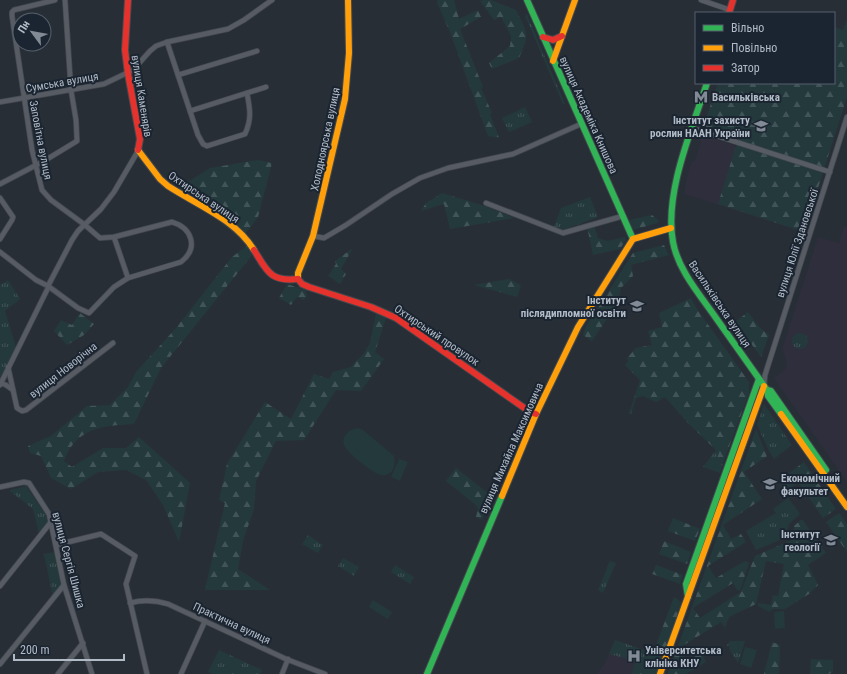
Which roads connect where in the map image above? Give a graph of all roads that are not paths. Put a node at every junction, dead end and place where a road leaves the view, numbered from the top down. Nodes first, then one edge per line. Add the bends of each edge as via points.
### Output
1 (55, 0) edge
2 (65, 0) edge
3 (128, 0) edge
4 (272, 0) edge
5 (348, 0) edge
6 (527, 0) edge
7 (575, 0) edge
8 (701, 0) edge
9 (733, 0) edge
10 (729, 11) edge
11 (562, 36) junction
12 (543, 37) junction
13 (167, 42) junction
14 (257, 51) dead end
15 (554, 60) junction
16 (128, 74) junction
17 (178, 75) junction
18 (707, 84) edge
19 (266, 87) dead end
20 (71, 90) junction
21 (247, 93) junction
22 (24, 98) junction
23 (0, 102) edge
24 (190, 111) junction
25 (847, 117) edge
26 (581, 124) junction
27 (692, 128) junction
28 (138, 151) junction
29 (35, 166) junction
30 (830, 172) junction
31 (0, 184) edge
32 (0, 198) edge
33 (486, 203) dead end
34 (622, 216) junction
35 (85, 225) junction
36 (671, 228) junction
37 (313, 236) junction
38 (114, 237) junction
39 (0, 239) edge
40 (633, 239) junction
41 (0, 252) edge
42 (128, 278) junction
43 (298, 279) junction
44 (48, 288) junction
45 (113, 343) dead end
46 (8, 367) junction
47 (765, 375) junction
48 (759, 379) junction
49 (0, 384) edge
50 (765, 388) junction
51 (14, 390) junction
52 (536, 414) junction
53 (0, 487) edge
54 (847, 500) edge
55 (847, 507) edge
56 (51, 522) junction
57 (56, 545) junction
58 (64, 584) junction
59 (0, 586) edge
60 (688, 597) junction
61 (130, 603) junction
62 (205, 621) junction
63 (83, 642) junction
64 (288, 659) junction
65 (0, 664) edge
66 (58, 674) edge
67 (92, 674) edge
68 (147, 674) edge
69 (180, 674) edge
70 (282, 674) edge
71 (324, 674) edge
72 (427, 674) edge
73 (660, 674) edge

1 - 22 street, Заповітна вулиця via 12,12
2 - 20 street
3 - 16 main road, вулиця Каменярів via 125,44
4 - 13 street, Сумська вулиця via 228,29
5 - 37 main road, Холодноярська вулиця via 349,53 345,99
6 - 12 main road, вулиця Академіка Книшова
7 - 11 main road
8 - 10 street
9 - 10 main road
11 - 12 main road via 553,41
11 - 15 main road
12 - 15 main road, вулиця Академіка Книшова
13 - 16 street, Сумська вулиця via 156,46
13 - 17 street
14 - 17 street
15 - 26 main road, вулиця Академіка Книшова
16 - 20 street, Сумська вулиця via 104,84
16 - 28 main road, вулиця Каменярів via 140,139
17 - 24 street
18 - 27 main road, Васильківська вулиця
19 - 21 street
20 - 22 street, Сумська вулиця
20 - 29 street via 77,141
21 - 24 street
21 - 24 street via 250,124 245,134 238,137 207,146 203,144
22 - 23 street, Сумська вулиця
22 - 29 street, Заповітна вулиця
25 - 30 street, вулиця Юлії Здановської
26 - 34 main road, вулиця Академіка Книшова
26 - 37 street via 513,154 448,168 420,178 324,238
27 - 30 street
27 - 36 main road, Васильківська вулиця via 676,181
28 - 35 street, вулиця Каменярів via 114,192 101,210
28 - 43 main road, Охтирська вулиця via 168,186 239,231 254,249 267,272 279,279
29 - 31 street
29 - 35 street, Заповітна вулиця via 46,196
30 - 47 street, вулиця Юлії Здановської
32 - 39 street via 13,217
33 - 34 street via 563,232
34 - 40 main road, вулиця Академіка Книшова
35 - 38 street, Заповітна вулиця via 100,238
35 - 44 street, вулиця Каменярів via 72,240
36 - 40 main road
36 - 48 main road, Васильківська вулиця via 684,272
37 - 43 main road, Холодноярська вулиця
38 - 42 street
38 - 42 street via 172,222 184,228 191,238 190,250 181,262
40 - 52 main road, вулиця Михайла Максимовича via 578,327
41 - 44 street
42 - 44 street via 114,287 89,313
43 - 52 main road, Охтирський провулок via 309,287 396,318
44 - 46 street, вулиця Каменярів
45 - 51 street, вулиця Новорічна via 26,410 17,408
46 - 49 street, вулиця Каменярів
46 - 51 street, вулиця Новорічна
47 - 48 street
47 - 50 street, вулиця Юлії Здановської
48 - 50 main road, Васильківська вулиця
48 - 60 main road, вулиця Юлії Здановської via 686,584
49 - 51 street
50 - 54 main road, Васильківська вулиця via 771,391
50 - 55 main road, Васильківська вулиця via 768,396
50 - 60 main road, вулиця Юлії Здановської
52 - 72 main road, вулиця Михайла Максимовича
53 - 56 street, вулиця Сергія Шишка via 29,483 49,514
56 - 57 street, вулиця Сергія Шишка
56 - 59 street
57 - 58 street, вулиця Сергія Шишка
57 - 61 street via 101,534 135,556 126,584
58 - 63 street, вулиця Сергія Шишка
58 - 65 street
60 - 73 main road, вулиця Юлії Здановської
61 - 62 street, Практична вулиця via 154,600
61 - 68 street
62 - 64 street, Практична вулиця
62 - 69 street
63 - 66 street
63 - 67 street, вулиця Сергія Шишка
64 - 70 street
64 - 71 street, Практична вулиця

